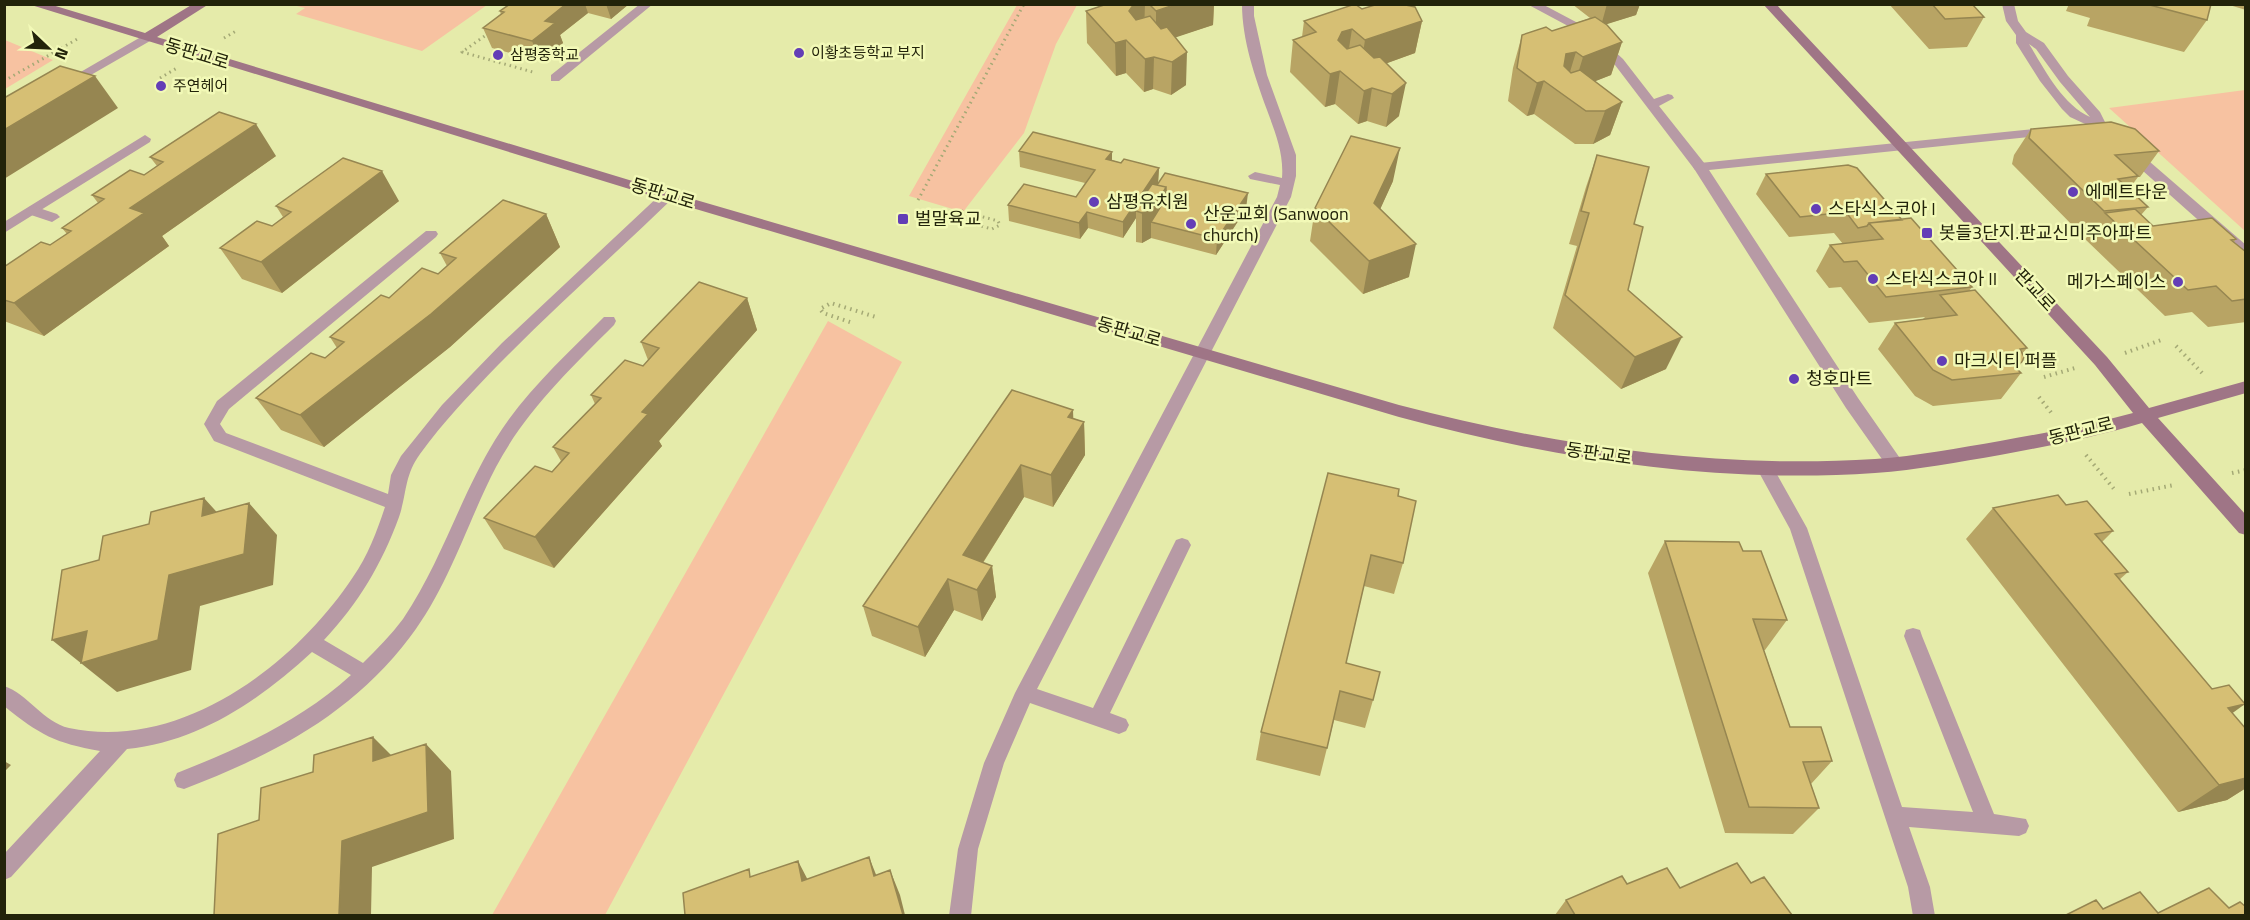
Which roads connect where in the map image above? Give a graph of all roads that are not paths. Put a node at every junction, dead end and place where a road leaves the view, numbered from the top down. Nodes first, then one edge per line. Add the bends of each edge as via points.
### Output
1 (34, 4) edge
2 (203, 4) edge
3 (648, 4) edge
4 (1248, 4) edge
5 (1532, 4) edge
6 (1769, 4) edge
7 (2008, 4) edge
8 (146, 39) junction
9 (555, 78) road end
10 (54, 91) edge
11 (1668, 98) dead end
12 (1650, 105) junction
13 (2107, 131) junction
14 (145, 139) dead end
15 (1902, 146) junction
16 (1700, 167) junction
17 (1255, 176) dead end
18 (1288, 183) junction
19 (667, 196) junction
20 (33, 211) junction
21 (52, 217) dead end
22 (4, 229) edge
23 (431, 234) dead end
24 (2246, 254) edge
25 (609, 321) dead end
26 (1203, 353) junction
27 (2246, 387) edge
28 (2145, 415) junction
29 (1895, 464) junction
30 (1764, 467) junction
31 (395, 504) junction
32 (2246, 528) edge
33 (1182, 545) dead end
34 (1913, 636) dead end
35 (311, 642) junction
36 (365, 674) junction
37 (1025, 693) junction
38 (4, 694) edge
39 (1098, 718) junction
40 (1119, 725) dead end
41 (121, 742) junction
42 (184, 780) dead end
43 (1895, 816) junction
44 (1987, 823) junction
45 (2019, 826) dead end
46 (4, 870) edge
47 (960, 915) edge
48 (1924, 915) edge

1 - 8 main road, 동판교로
2 - 8 main road
3 - 9 lane
4 - 18 lane via 1262,75 1288,155
5 - 12 lane via 1587,32 1619,62
6 - 15 main road, 판교로
7 - 13 lane via 2012,21 2037,69 2074,114
8 - 10 lane
8 - 19 main road, 동판교로
11 - 12 lane
12 - 16 lane
13 - 15 street
13 - 24 street
14 - 20 lane
15 - 16 street
15 - 28 main road, 판교로 via 2101,361
16 - 29 street
17 - 18 lane
18 - 26 lane
19 - 26 main road, 동판교로
19 - 31 lane via 446,408 413,450 398,480
20 - 21 street
20 - 22 lane
23 - 31 lane via 223,405 212,424 220,437
25 - 36 lane via 520,414 484,473 416,612 390,649
26 - 30 main road, 동판교로 via 1503,438 1632,459
26 - 37 lane
27 - 28 main road, 동판교로
28 - 29 main road, 동판교로 via 2071,436
28 - 32 main road, 판교로
29 - 30 main road, 동판교로
30 - 43 lane via 1798,528
31 - 35 lane via 360,583
33 - 39 lane
34 - 44 lane
35 - 36 lane
35 - 41 lane via 240,699 197,723
36 - 42 lane via 319,714 286,735
37 - 39 lane
37 - 47 lane via 994,763 971,839
38 - 41 lane via 64,736 102,744
39 - 40 lane
41 - 46 lane
43 - 44 lane
43 - 48 lane via 1919,887
44 - 45 lane

